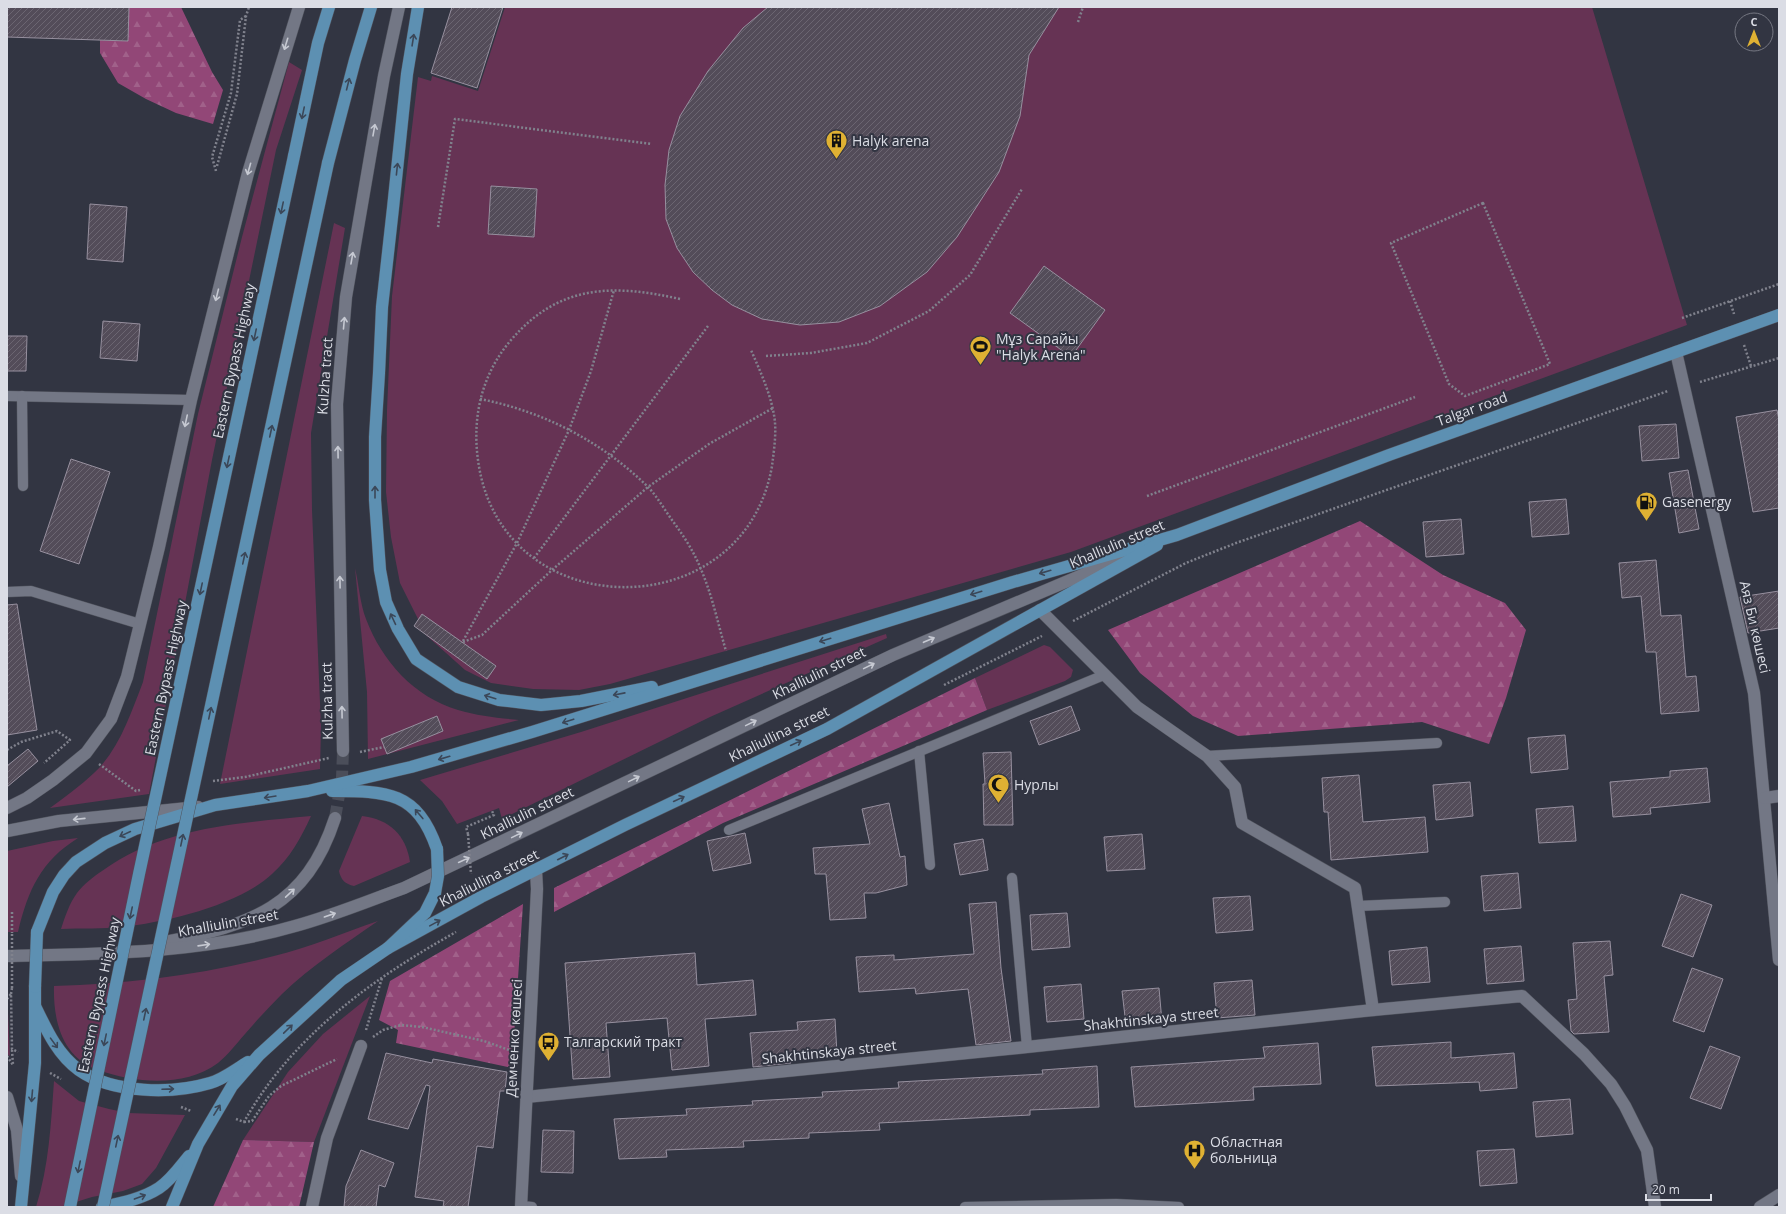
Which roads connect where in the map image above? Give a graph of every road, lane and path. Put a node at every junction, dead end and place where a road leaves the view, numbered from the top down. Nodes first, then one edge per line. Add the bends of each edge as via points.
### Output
1 (249, 7) edge
2 (299, 7) edge
3 (329, 7) edge
4 (371, 7) edge
5 (399, 7) edge
6 (418, 7) edge
7 (1083, 7) edge
8 (246, 16) junction
9 (1078, 22) dead end
10 (652, 144) dead end
11 (217, 166) dead end
12 (216, 171) dead end
13 (1022, 189) dead end
14 (438, 227) dead end
15 (1391, 243) joint
16 (1779, 284) edge
17 (614, 290) junction
18 (680, 300) dead end
19 (1779, 315) edge
20 (1682, 318) dead end
21 (708, 326) dead end
22 (751, 350) dead end
23 (1676, 352) junction
24 (766, 356) dead end
25 (1779, 358) edge
26 (1684, 387) junction
27 (7, 396) edge
28 (22, 396) junction
29 (1415, 397) dead end
30 (480, 399) junction
31 (191, 400) junction
32 (772, 408) junction
33 (569, 430) junction
34 (611, 456) junction
35 (24, 486) dead end
36 (648, 487) junction
37 (1147, 496) dead end
38 (1177, 535) junction
39 (517, 543) junction
40 (534, 558) junction
41 (700, 568) junction
42 (552, 570) junction
43 (7, 592) edge
44 (1040, 610) junction
45 (140, 624) junction
46 (1057, 629) junction
47 (726, 651) dead end
48 (712, 675) junction
49 (1104, 675) junction
50 (938, 688) dead end
51 (70, 740) dead end
52 (1438, 743) dead end
53 (384, 747) dead end
54 (7, 750) edge
55 (920, 751) junction
56 (348, 752) joint
57 (1207, 756) junction
58 (330, 758) dead end
59 (99, 764) dead end
60 (206, 782) dead end
61 (144, 790) dead end
62 (308, 790) junction
63 (1779, 796) edge
64 (1766, 798) junction
65 (215, 805) junction
66 (7, 808) edge
67 (492, 811) dead end
68 (335, 818) tunnel mouth
69 (729, 830) dead end
70 (7, 831) edge
71 (930, 865) dead end
72 (536, 870) junction
73 (1012, 878) dead end
74 (472, 879) dead end
75 (1445, 902) dead end
76 (1358, 906) junction
77 (12, 912) dead end
78 (463, 928) dead end
79 (388, 948) junction
80 (67, 955) junction
81 (7, 956) edge
82 (1779, 960) edge
83 (382, 978) junction
84 (11, 994) junction
85 (7, 999) edge
86 (36, 1008) junction
87 (1373, 1010) junction
88 (361, 1046) junction
89 (1027, 1047) junction
90 (12, 1049) junction
91 (22, 1054) dead end
92 (259, 1055) junction
93 (7, 1056) edge
94 (529, 1058) junction
95 (7, 1097) edge
96 (526, 1097) junction
97 (236, 1119) dead end
98 (244, 1122) junction
99 (198, 1144) junction
100 (1779, 1195) edge
101 (22, 1202) edge
102 (70, 1207) edge
103 (103, 1207) edge
104 (172, 1207) edge
105 (312, 1207) edge
106 (525, 1207) edge
107 (965, 1207) edge
108 (1179, 1207) edge
109 (1655, 1207) edge
110 (1760, 1207) edge

1 - 8 path
2 -> 31 main road via 248,173
3 -> 102 main road, Eastern Bypass Highway, bridge via 318,43
103 -> 4 main road, bridge via 328,163
56 -> 5 main road, Kulzha tract via 337,404 346,297 384,76
48 -> 6 main road via 582,701 541,705 499,700 458,687 416,658 398,629 386,602 380,570 375,500 378,373 382,307 407,74
7 - 9 path
8 - 11 path via 237,94
8 - 12 path via 240,20 231,93 212,157
10 - 14 path via 455,119
13 - 24 path via 970,275 929,311 867,343 811,353
15 - 15 path via 1449,384 1465,396 1550,364 1483,203
16 - 20 path
17 - 18 path via 652,293
17 - 30 path via 582,294 546,310 530,321 502,350 485,382
17 - 33 path via 591,371
19 - 23 main road, Talgar road
21 - 34 path
22 - 32 path via 767,388
23 - 26 main road, Аяз Би көшесі
23 - 38 main road, Talgar road via 1389,455
25 - 26 path
26 - 46 path via 1656,394 1236,543 1186,563
26 - 64 main road, Аяз Би көшесі via 1754,693
27 - 28 lane
28 - 31 lane
28 - 35 lane
29 - 37 path
30 - 33 path via 528,411
30 - 39 path via 476,436 480,475 492,510
31 -> 45 main road
32 - 36 path via 709,444
32 - 41 path via 775,433 773,459 762,500 753,519 730,548
33 - 34 path
33 - 39 path
34 - 36 path
34 - 40 path
36 - 41 path via 685,538
36 - 42 path
38 - 44 main road, Khaliullina street
38 -> 48 main road, Khalliulin street via 1013,582
80 -> 38 main road, Khalliulin street via 139,951 245,938 295,926 404,888 893,655
39 - 40 path
39 - 42 path via 463,642 482,635
40 - 42 path
41 - 42 path via 668,581 624,587 605,587 582,582
41 - 47 path
43 - 45 lane via 31,591
44 - 46 main road
72 -> 44 main road, Khaliullina street via 827,729
45 - 66 main road via 127,677 111,719 86,754 53,780
46 - 49 main road
46 - 50 path
48 -> 62 main road, Khalliulin street via 532,732 371,777
49 - 55 lane
49 - 57 main road via 1137,707
51 - 54 path via 57,731 21,742
52 - 57 lane
53 - 56 path
55 - 69 lane
55 - 71 lane
57 - 76 main road via 1235,787 1242,823 1355,888
58 - 60 path
59 - 61 path via 136,790
62 -> 65 main road, Khalliulin street
79 -> 62 main road, bridge via 425,912 435,893 438,876 437,849 432,836 421,816 409,803 387,794 369,790
63 - 64 main road
64 - 82 main road, Аяз Би көшесі
65 -> 70 main road, Khalliulin street via 60,821
65 -> 86 main road, bridge via 135,829 105,843 76,862 64,875 53,892 37,932
67 - 74 path, bridge via 494,815 466,826
80 -> 68 main road via 145,946 206,934 234,926 264,912 286,897 305,878 324,850
79 -> 72 main road, Khaliullina street
72 - 94 main road, Демченко көшесі
73 - 89 lane
75 - 76 lane
76 - 87 main road
77 - 84 path, bridge
78 - 83 path
92 -> 79 main road via 342,980
80 - 81 main road, Khalliulin street
83 - 88 path
83 - 98 path via 334,1013 303,1043 273,1078
84 - 85 path
84 - 90 path
86 -> 92 main road via 50,1038 79,1070 119,1086 145,1090 190,1088 212,1082
86 -> 101 main road via 35,1063
87 - 89 main road, Shakhtinskaya street
87 - 109 main road, Shakhtinskaya street via 1522,996 1584,1054 1611,1084 1625,1106 1647,1150
88 - 94 path via 367,1046 373,1037 383,1030 401,1025 422,1027 484,1041
88 - 98 path via 281,1086 270,1096 252,1121
88 - 105 main road via 327,1138
89 - 96 main road, Shakhtinskaya street
90 - 91 path
90 - 93 path via 13,1065
99 -> 92 main road via 232,1086
94 - 96 main road, Демченко көшесі
95 - 101 main road via 17,1130
96 - 106 main road, Демченко көшесі
97 - 98 path
103 -> 99 main road via 142,1197 160,1188 174,1175
99 - 104 main road
100 - 110 main road
107 - 108 lane via 1116,1204

